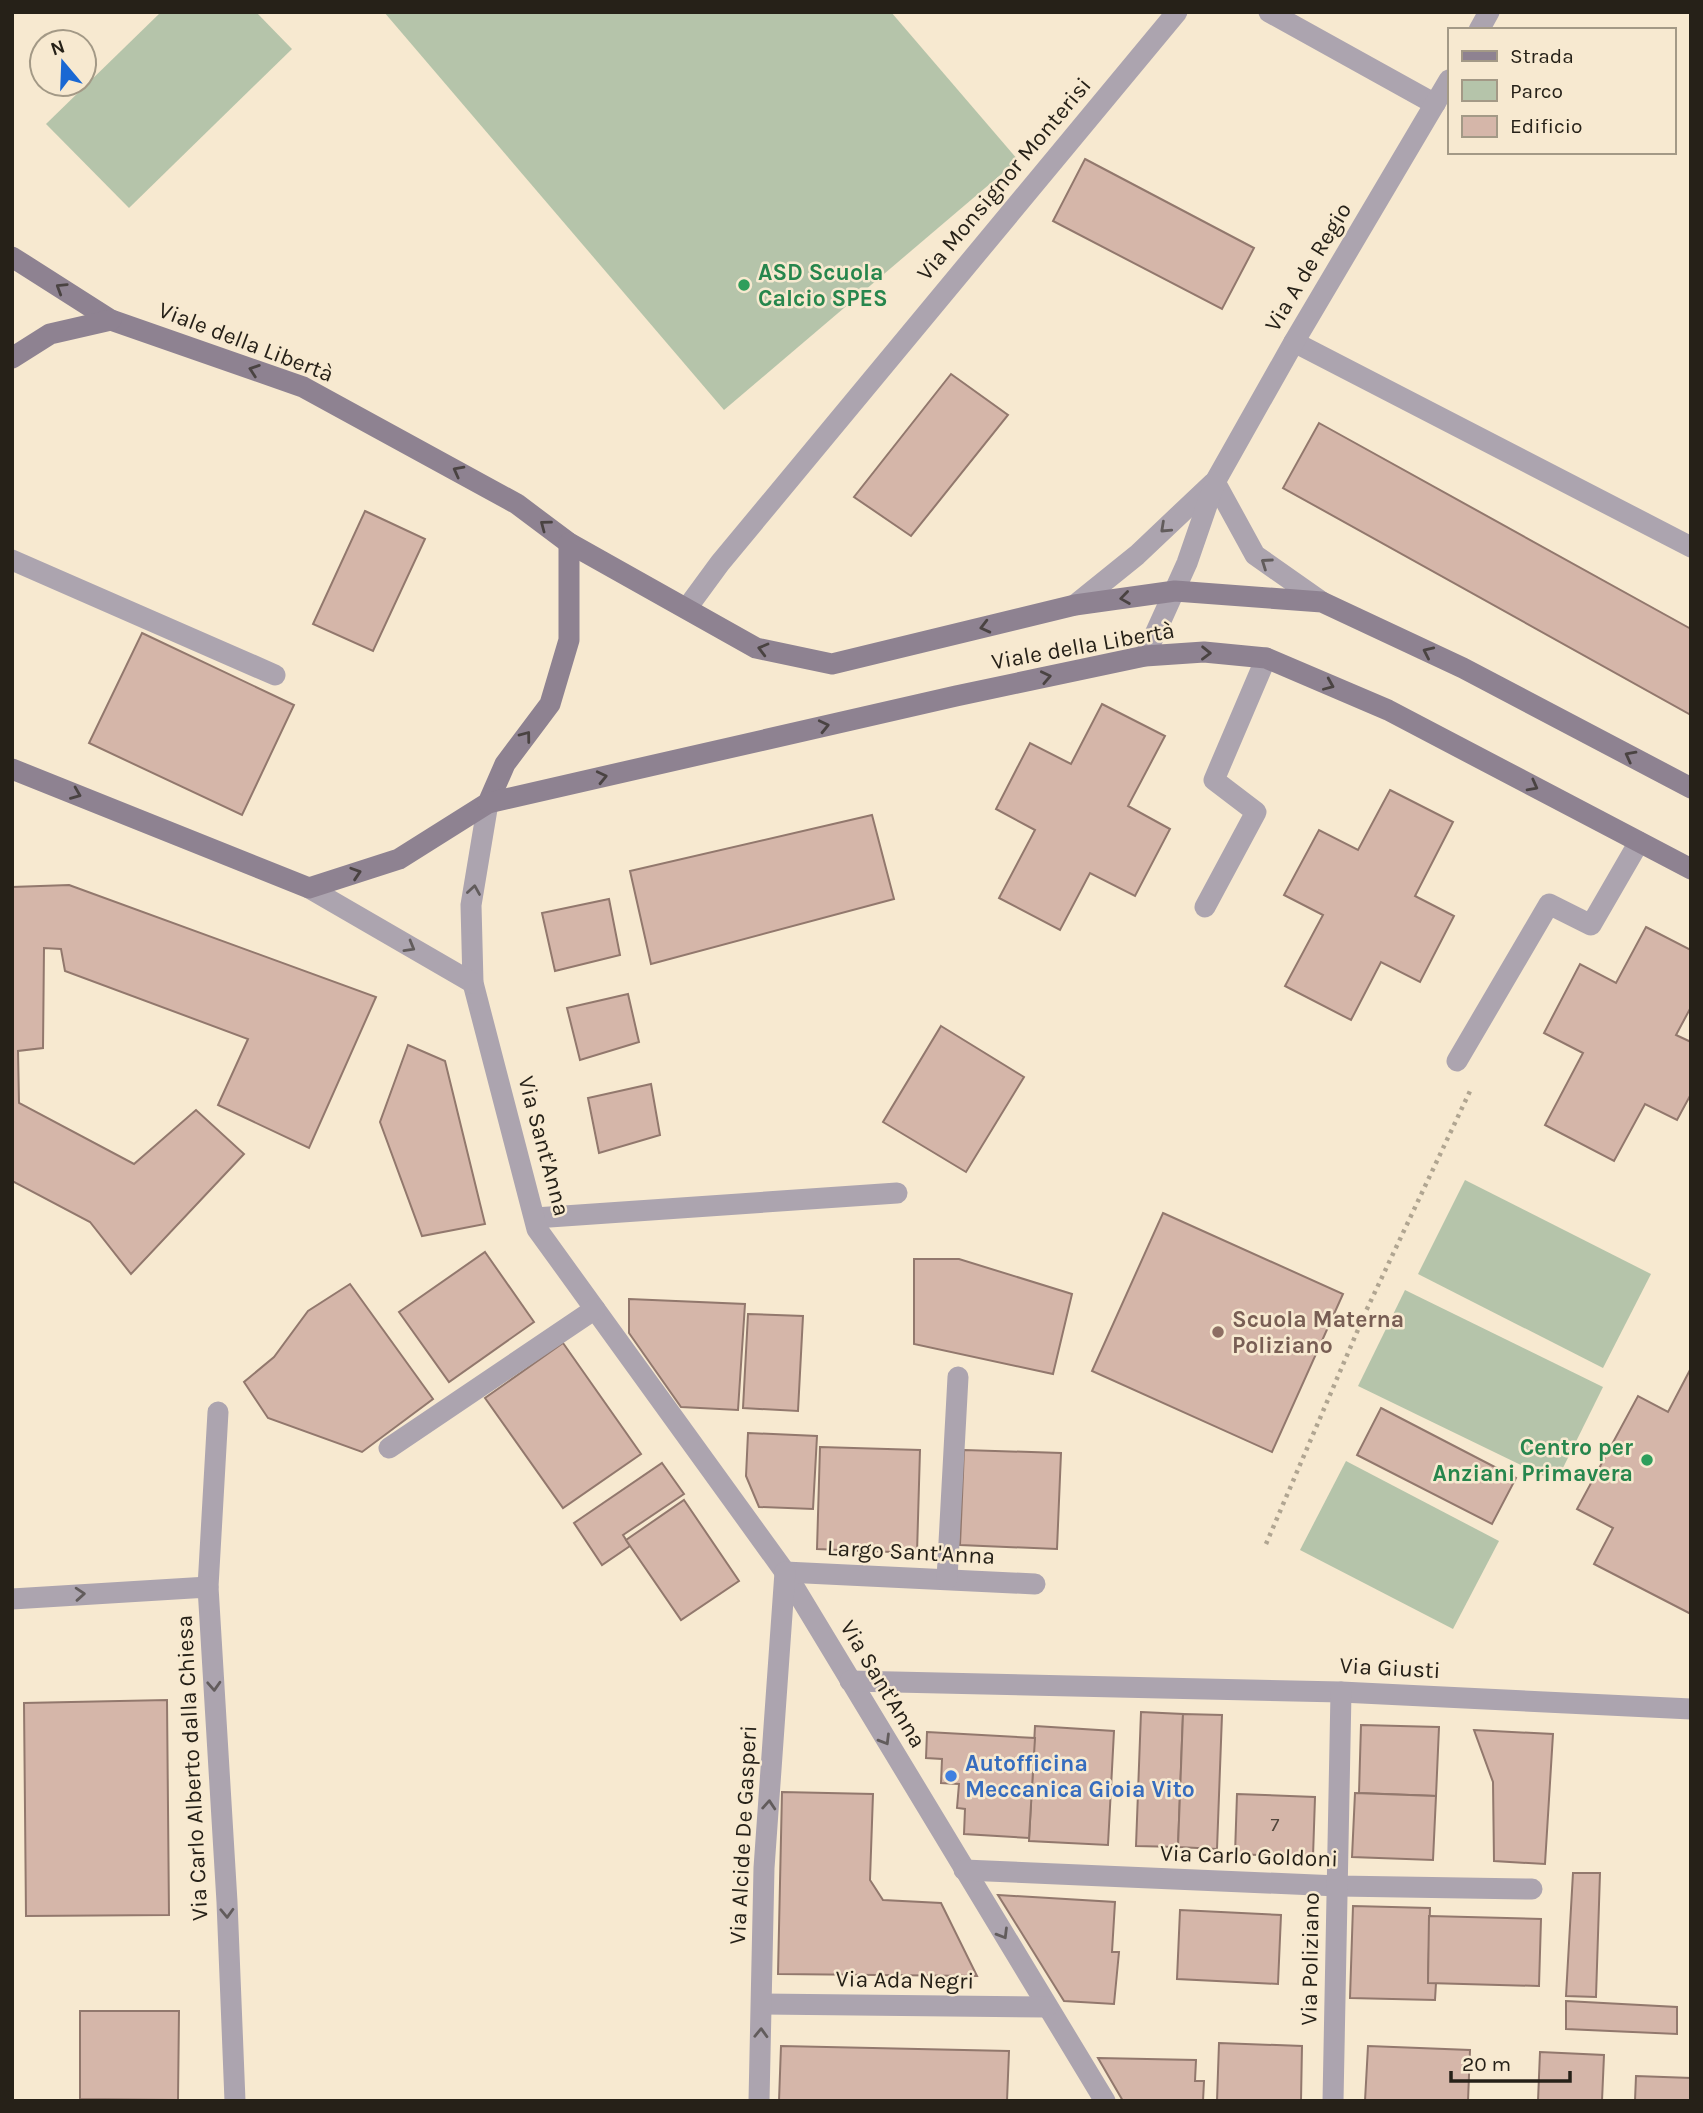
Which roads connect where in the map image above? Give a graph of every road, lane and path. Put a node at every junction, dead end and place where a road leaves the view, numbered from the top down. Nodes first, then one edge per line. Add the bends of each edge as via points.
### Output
1 (1177, 12) edge
2 (1269, 12) edge
3 (1489, 12) edge
4 (1480, 28) edge
5 (1448, 82) edge
6 (1435, 104) junction
7 (12, 257) edge
8 (111, 320) junction
9 (1294, 342) junction
10 (12, 358) edge
11 (1215, 482) junction
12 (569, 543) junction
13 (1691, 547) edge
14 (12, 560) edge
15 (1175, 591) junction
16 (1322, 602) junction
17 (1075, 605) junction
18 (687, 608) junction
19 (1145, 656) junction
20 (1266, 658) junction
21 (275, 675) dead end
22 (12, 769) edge
23 (1691, 788) edge
24 (488, 803) junction
25 (1639, 842) junction
26 (1691, 869) edge
27 (309, 888) junction
28 (1205, 907) dead end
29 (472, 983) junction
30 (1457, 1061) joint
31 (897, 1193) dead end
32 (535, 1219) junction
33 (595, 1308) junction
34 (958, 1377) dead end
35 (218, 1412) dead end
36 (389, 1448) dead end
37 (1266, 1544) dead end
38 (785, 1572) junction
39 (947, 1579) junction
40 (1035, 1584) dead end
41 (208, 1587) junction
42 (12, 1599) edge
43 (850, 1681) junction
44 (1341, 1692) junction
45 (1691, 1709) edge
46 (964, 1870) junction
47 (1338, 1886) junction
48 (1532, 1889) dead end
49 (762, 2004) junction
50 (1047, 2007) junction
51 (235, 2101) edge
52 (759, 2101) edge
53 (1105, 2101) edge
54 (1333, 2101) edge

1 - 18 street, Via Monsignor Monterisi
2 - 6 street
3 - 4 street
5 - 6 street, Via A de Regio
6 - 9 street, Via A de Regio
8 -> 7 street, Viale della Libertà
8 - 10 street via 50,334
12 -> 8 street, Viale della Libertà via 517,504 303,387
9 - 11 street, Via A de Regio
9 - 13 street
11 - 15 street, Via A de Regio
16 -> 11 street via 1255,555
11 -> 17 street, Via A de Regio
12 - 18 street, Viale della Libertà
24 -> 12 street via 505,764 551,704 569,640
14 - 21 street
15 - 16 street, Viale della Libertà
15 -> 17 street, Viale della Libertà
15 - 19 street, Via A de Regio
23 -> 16 street, Viale della Libertà via 1463,668
17 -> 18 street, Viale della Libertà via 832,664 756,648
19 -> 20 street, Viale della Libertà via 1203,652
24 -> 19 street, Viale della Libertà
20 -> 25 street, Viale della Libertà via 1388,710
20 - 28 street via 1214,779 1256,812
22 -> 27 street
27 -> 24 street, Viale della Libertà via 399,859
29 -> 24 street, Via Sant'Anna via 471,905
25 - 26 street, Viale della Libertà
25 - 30 street via 1591,925 1549,904
27 -> 29 street
29 - 32 street, Via Sant'Anna
30 - 37 path via 1475,1080 1366,1311
31 - 32 street
32 - 33 street, Via Sant'Anna via 537,1229
33 - 36 street
33 - 38 street, Via Sant'Anna
34 - 39 street
35 - 41 street
38 - 39 street, Largo Sant'Anna
38 - 43 street, Via Sant'Anna
49 -> 38 street, Via Alcide De Gasperi via 764,1868
39 - 40 street, Largo Sant'Anna
42 -> 41 street, Via Carlo Alberto dalla Chiesa
41 -> 51 street, Via Carlo Alberto dalla Chiesa
43 - 44 street, Via Giusti
43 -> 46 street, Via Sant'Anna
44 - 45 street, Via Giusti
44 - 47 street, Via Poliziano
46 - 47 street, Via Carlo Goldoni
46 -> 50 street, Via Sant'Anna
47 - 48 street, Via Carlo Goldoni
47 - 54 street, Via Poliziano
49 - 50 street, Via Ada Negri
52 -> 49 street, Via Alcide De Gasperi
50 - 53 street, Via Sant'Anna

